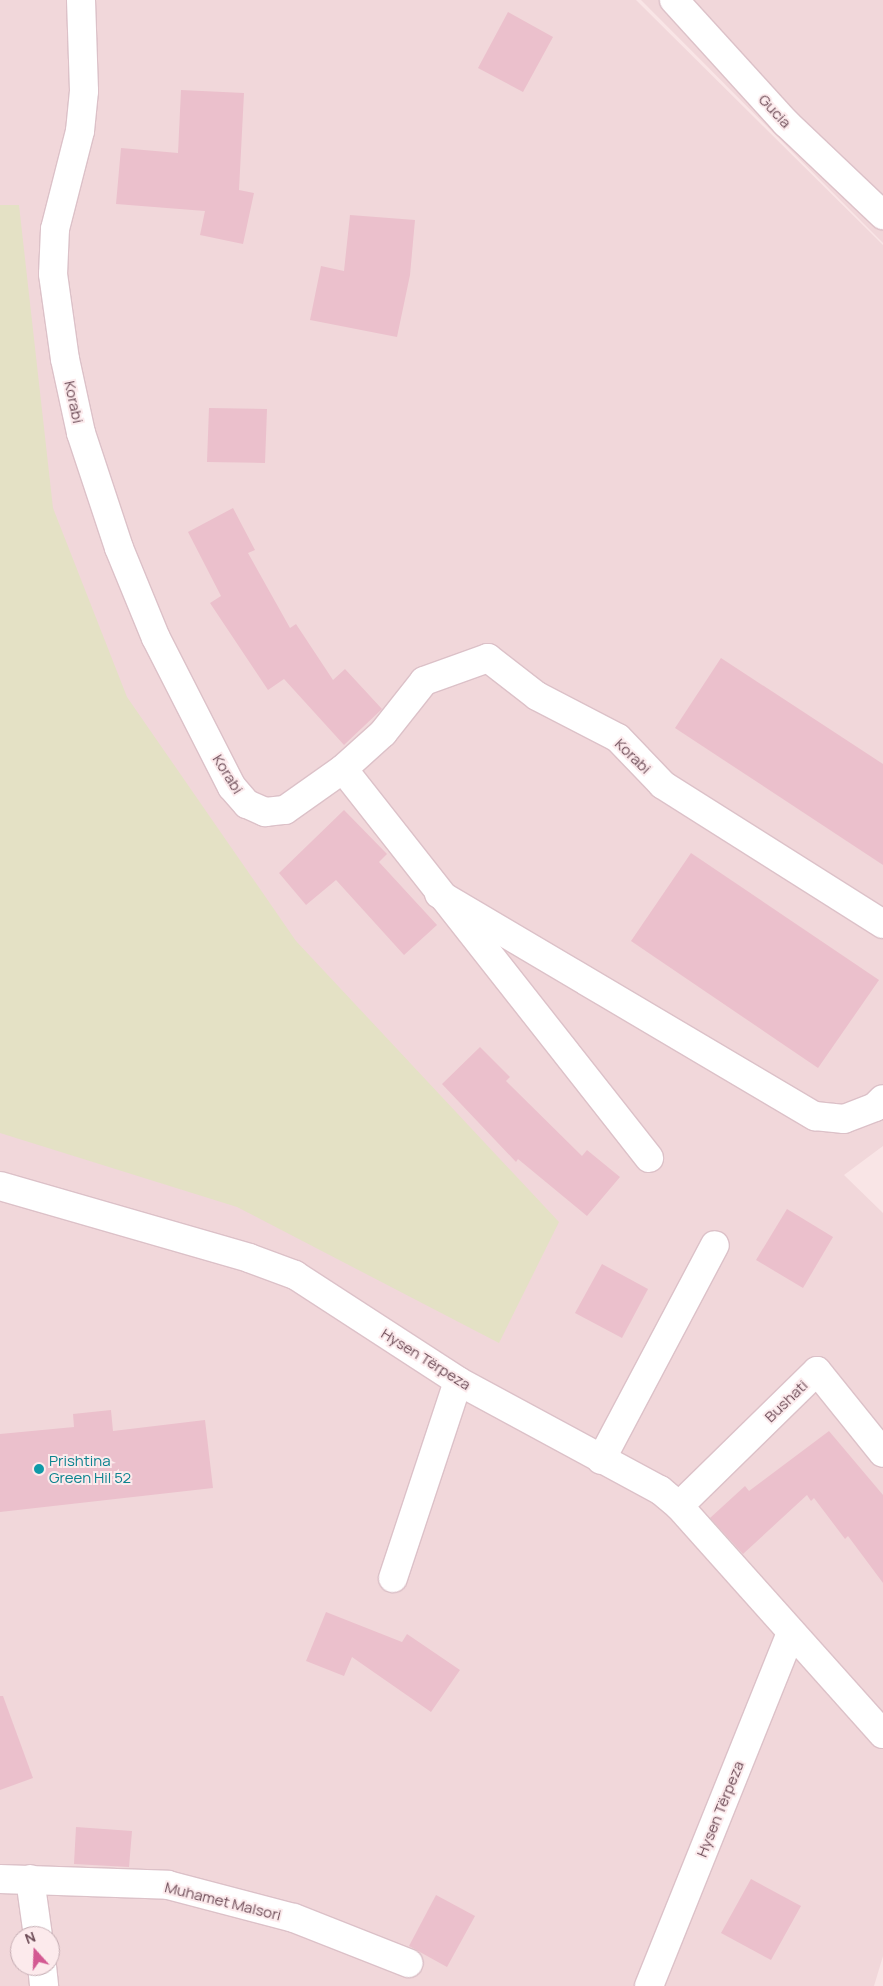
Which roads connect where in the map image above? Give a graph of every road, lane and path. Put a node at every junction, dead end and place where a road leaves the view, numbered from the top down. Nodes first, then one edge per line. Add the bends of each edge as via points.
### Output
1 (81, 0) edge
2 (674, 0) edge
3 (883, 215) edge
4 (344, 768) junction
5 (439, 894) junction
6 (883, 924) edge
7 (883, 1099) edge
8 (649, 1158) dead end
9 (0, 1186) edge
10 (715, 1245) dead end
11 (458, 1381) junction
12 (883, 1454) edge
13 (601, 1460) junction
14 (679, 1506) junction
15 (393, 1578) dead end
16 (791, 1633) junction
17 (883, 1734) edge
18 (0, 1879) edge
19 (30, 1879) junction
20 (37, 1926) edge
21 (408, 1963) dead end
22 (649, 1986) edge

1 - 4 street, Korabi via 84,91 80,131 55,229 53,274 65,359 97,488 156,638 232,787 247,804 264,812 285,810
2 - 3 street, Gucia via 786,123
4 - 5 street
4 - 6 street, Korabi via 383,733 424,681 488,658 537,696 618,738 663,785
5 - 7 street via 815,1116 844,1118 875,1107
5 - 8 street
9 - 11 street, Hysen Tërpeza via 249,1258 295,1275
10 - 13 street
11 - 13 street, Hysen Tërpeza
11 - 15 street
12 - 14 street, Bushati via 817,1371
13 - 14 street, Hysen Tërpeza via 660,1490
14 - 16 street, Hysen Tërpeza
16 - 17 street, Hysen Tërpeza
16 - 22 street, Hysen Tërpeza
18 - 19 street, Muhamet Malsori
19 - 20 street
19 - 21 street, Muhamet Malsori via 168,1885 294,1918

